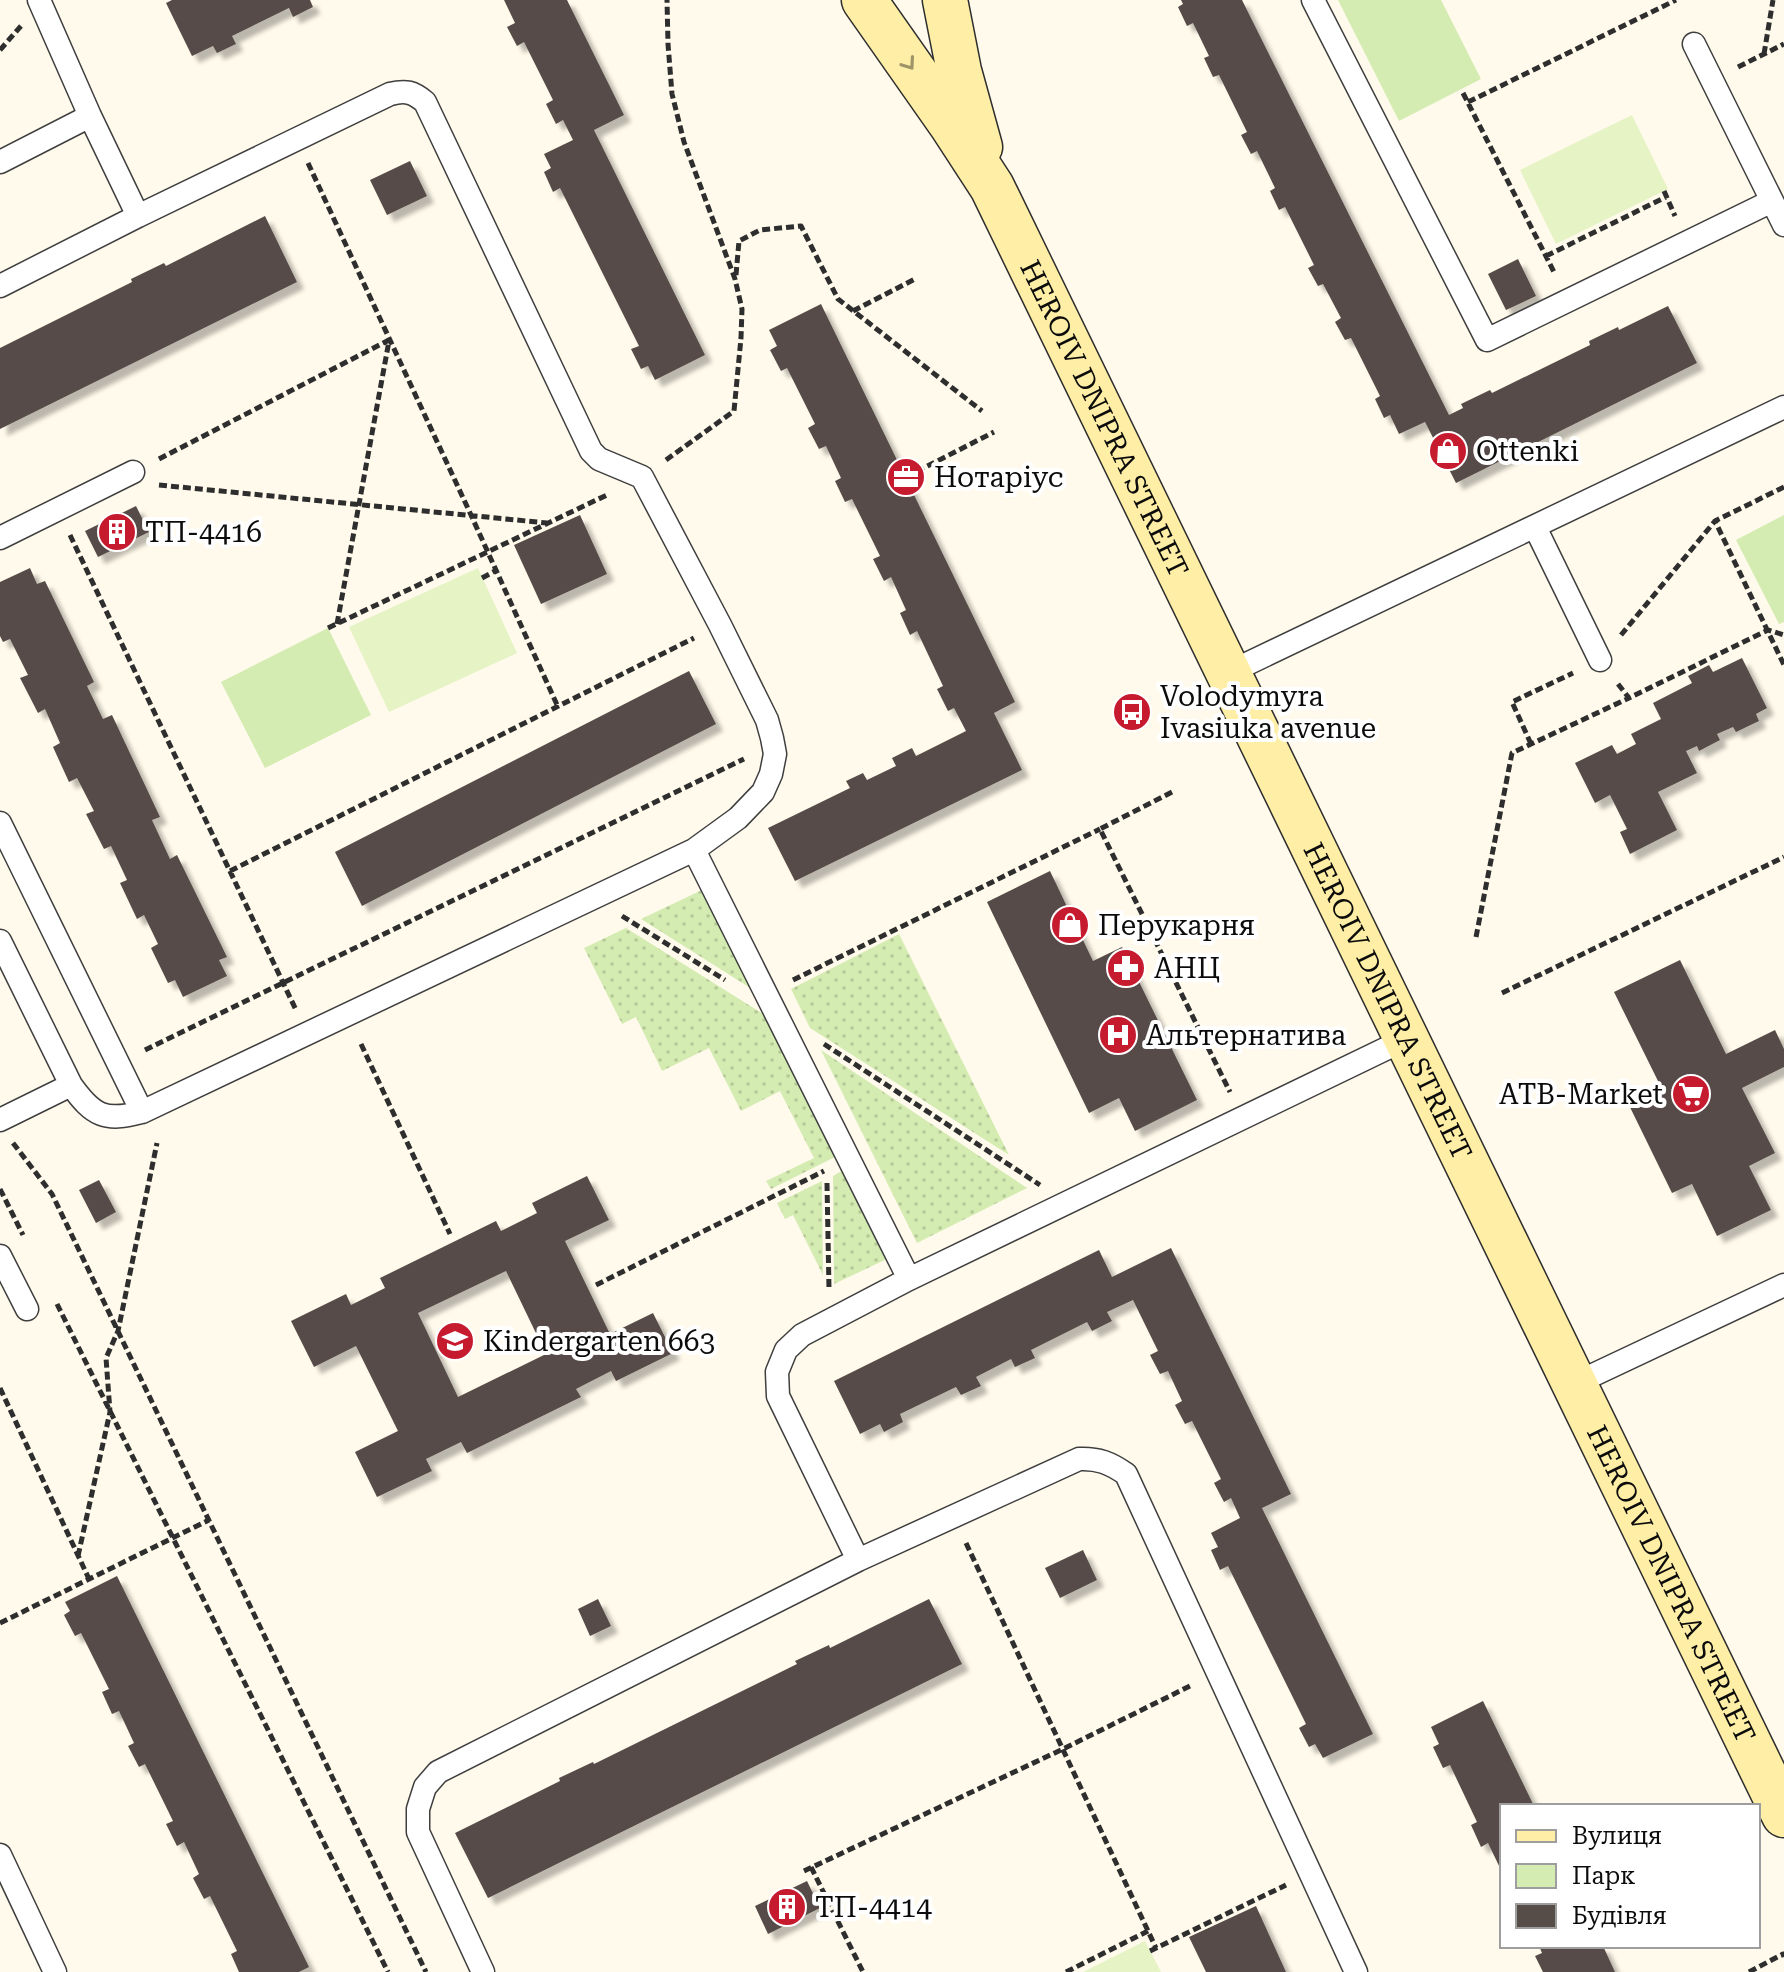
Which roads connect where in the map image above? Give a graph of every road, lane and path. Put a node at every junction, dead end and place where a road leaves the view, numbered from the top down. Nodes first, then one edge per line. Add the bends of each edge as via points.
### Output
1 (39, 0) edge
2 (667, 0) edge
3 (864, 0) edge
4 (945, 0) edge
5 (1313, 0) edge
6 (1676, 0) edge
7 (1773, 0) edge
8 (1694, 44) dead end
9 (1784, 44) edge
10 (1764, 55) junction
11 (1712, 80) junction
12 (1463, 93) dead end
13 (1468, 102) junction
14 (90, 116) junction
15 (297, 138) junction
16 (0, 162) edge
17 (992, 187) junction
18 (1666, 197) dead end
19 (1772, 201) junction
20 (138, 216) junction
21 (1784, 225) edge
22 (1546, 256) junction
23 (917, 278) dead end
24 (735, 279) junction
25 (0, 286) edge
26 (1568, 300) junction
27 (853, 311) junction
28 (389, 340) junction
29 (1784, 407) edge
30 (982, 411) dead end
31 (994, 432) dead end
32 (133, 472) joint
33 (642, 477) junction
34 (906, 477) dead end
35 (155, 485) dead end
36 (1784, 487) edge
37 (358, 504) junction
38 (58, 510) junction
39 (471, 515) junction
40 (1715, 521) junction
41 (548, 523) junction
42 (1535, 527) junction
43 (0, 538) edge
44 (486, 552) junction
45 (495, 571) junction
46 (482, 578) dead end
47 (337, 624) junction
48 (720, 625) junction
49 (328, 628) dead end
50 (1768, 630) junction
51 (1784, 635) edge
52 (1600, 660) junction
53 (1784, 665) edge
54 (1228, 673) junction
55 (1629, 698) junction
56 (558, 707) junction
57 (773, 744) junction
58 (1531, 744) junction
59 (1172, 792) dead end
60 (0, 823) edge
61 (1100, 829) junction
62 (694, 850) junction
63 (1784, 857) edge
64 (230, 871) junction
65 (622, 916) dead end
66 (1476, 937) dead end
67 (0, 941) edge
68 (283, 983) junction
69 (1502, 993) dead end
70 (771, 1002) junction
71 (307, 1032) junction
72 (1406, 1039) junction
73 (361, 1044) dead end
74 (118, 1063) junction
75 (71, 1085) junction
76 (142, 1112) junction
77 (1242, 1118) junction
78 (4, 1128) edge
79 (157, 1143) dead end
80 (0, 1189) edge
81 (1049, 1191) dead end
82 (450, 1234) dead end
83 (28, 1245) dead end
84 (0, 1256) edge
85 (909, 1279) junction
86 (596, 1285) dead end
87 (1784, 1285) edge
88 (55, 1300) dead end
89 (27, 1309) dead end
90 (829, 1321) junction
91 (118, 1331) junction
92 (1574, 1384) junction
93 (0, 1388) edge
94 (110, 1412) junction
95 (953, 1517) junction
96 (209, 1520) junction
97 (173, 1538) junction
98 (78, 1556) junction
99 (858, 1560) junction
100 (89, 1579) junction
101 (0, 1623) edge
102 (1217, 1672) junction
103 (1063, 1749) junction
104 (1784, 1815) edge
105 (0, 1855) edge
106 (811, 1867) junction
107 (804, 1871) dead end
108 (1311, 1873) junction
109 (1148, 1931) junction
110 (1784, 1957) edge
111 (55, 1972) edge
112 (388, 1972) edge
113 (426, 1972) edge
114 (483, 1972) edge
115 (863, 1972) edge
116 (1066, 1972) edge
117 (1356, 1972) edge
118 (1749, 1972) edge

1 - 14 lane
2 - 24 path via 672,94 698,183
3 -> 17 main road, HEROIV DNIPRA STREET
4 - 17 main road, HEROIV DNIPRA STREET
5 - 26 lane via 1487,340
6 - 13 path
7 - 10 path
8 - 11 lane
9 - 10 path
10 - 11 path
11 - 19 lane
12 - 13 path
13 - 22 path
14 - 16 lane
14 - 20 lane
15 - 20 lane
15 - 28 path
15 - 33 lane via 390,94 414,93 425,102 591,451
17 - 54 main road, HEROIV DNIPRA STREET
18 - 22 path
19 - 21 lane
19 - 26 lane
20 - 25 lane
22 - 26 path
23 - 27 path
24 - 27 path via 739,241 760,230 801,226 838,299
24 - 33 path via 742,309 734,411
27 - 30 path
28 - 32 path
28 - 37 path
28 - 39 path
29 - 42 lane
31 - 34 path
32 - 38 lane
33 - 41 path
33 - 48 lane
35 - 37 path
36 - 40 path
37 - 39 path
37 - 47 path
38 - 43 lane
38 - 64 path
39 - 41 path
39 - 44 path
40 - 50 path
40 - 52 path
41 - 44 path
42 - 52 lane
42 - 54 lane
44 - 45 path
44 - 47 path
45 - 46 path
45 - 56 path
47 - 49 path
48 - 56 path
48 - 57 lane via 767,720
50 - 51 path
50 - 53 path
50 - 55 path
52 - 55 path
52 - 58 path via 1512,702
54 - 72 main road, HEROIV DNIPRA STREET
55 - 58 path
56 - 64 path
57 - 62 lane via 771,774 763,792
57 - 68 path
58 - 66 path via 1512,753
59 - 61 path
60 - 74 lane
61 - 70 path
61 - 77 path
62 - 70 lane
62 - 71 lane
63 - 69 path
64 - 68 path
65 - 70 path via 755,999
67 - 75 lane
68 - 71 path
68 - 74 path
70 - 81 path
70 - 85 lane
71 - 76 lane
72 - 77 lane
72 - 92 main road, HEROIV DNIPRA STREET
73 - 82 path
74 - 76 lane
75 - 76 lane via 102,1116
75 - 78 lane
77 - 85 lane
78 - 91 path via 52,1194
79 - 91 path
80 - 83 path
84 - 89 lane
85 - 90 lane
86 - 90 path via 827,1169
87 - 92 lane
88 - 94 path
90 - 99 lane via 786,1350 777,1372 778,1396
91 - 94 path via 106,1358
91 - 96 path
92 - 104 main road, HEROIV DNIPRA STREET
93 - 98 path
94 - 97 path
94 - 98 path
95 - 99 lane
95 - 102 lane via 1079,1459 1112,1464 1126,1474
95 - 103 path
96 - 97 path
96 - 113 path
97 - 100 path
97 - 112 path
98 - 100 path
99 - 114 lane via 438,1772 425,1787 418,1832
100 - 101 path
102 - 103 path
102 - 108 lane
103 - 106 path
103 - 109 path
105 - 111 lane
106 - 107 path
106 - 115 path
108 - 109 path via 1153,1949
108 - 117 lane
109 - 116 path
110 - 118 path

